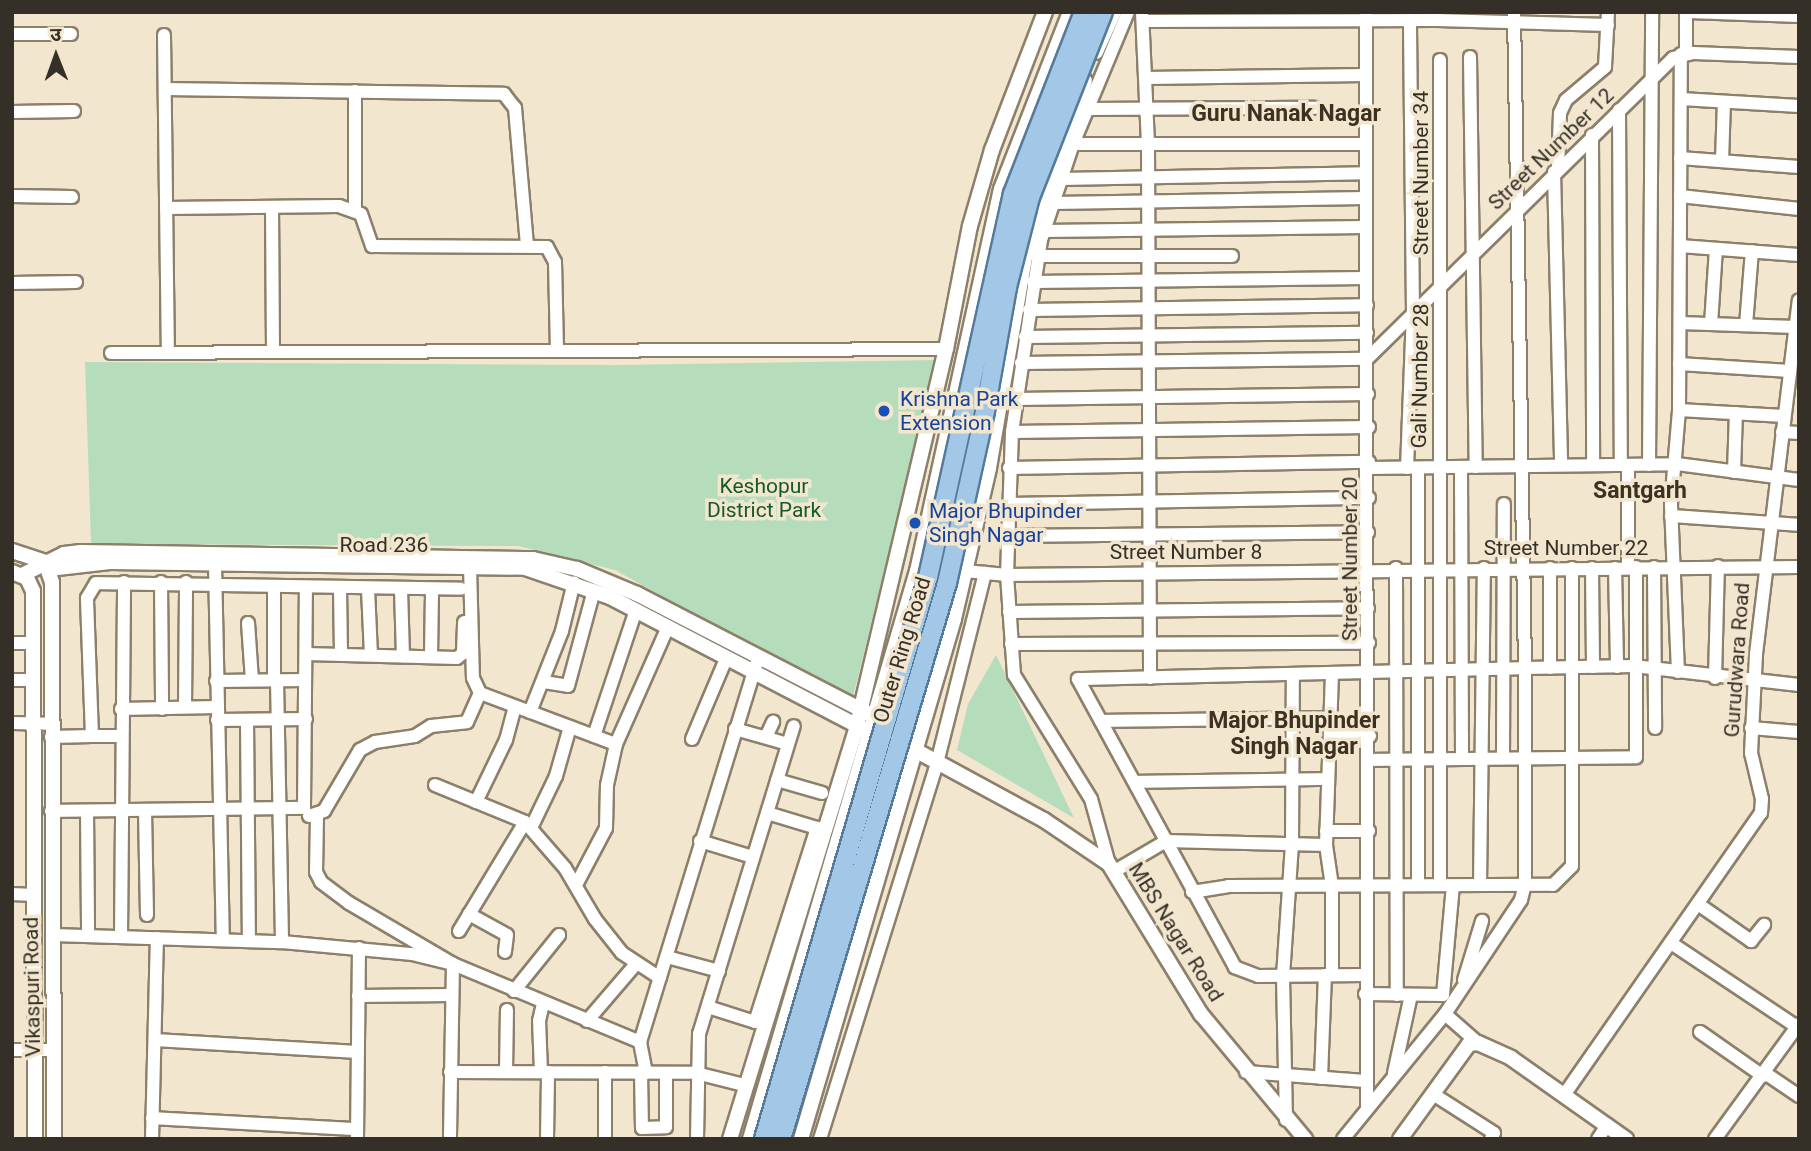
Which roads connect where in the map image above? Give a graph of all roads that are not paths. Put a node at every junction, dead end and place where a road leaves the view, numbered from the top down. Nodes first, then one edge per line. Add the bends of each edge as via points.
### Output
1 (1045, 12) edge
2 (1070, 12) edge
3 (1084, 12) edge
4 (1103, 12) edge
5 (1114, 12) edge
6 (1128, 12) edge
7 (1688, 12) edge
8 (1651, 13) edge
9 (1366, 16) edge
10 (1799, 16) edge
11 (1142, 17) edge
12 (1514, 18) edge
13 (1608, 19) edge
14 (1410, 20) junction
15 (12, 34) edge
16 (71, 34) dead end
17 (164, 35) dead end
18 (1684, 54) junction
19 (1470, 57) dead end
20 (1799, 57) edge
21 (1440, 60) dead end
22 (1365, 75) junction
23 (1146, 78) junction
24 (1648, 84) junction
25 (165, 89) junction
26 (355, 91) junction
27 (1681, 99) junction
28 (1724, 102) junction
29 (1799, 106) edge
30 (1315, 108) dead end
31 (1087, 109) junction
32 (74, 110) dead end
33 (1147, 110) junction
34 (1619, 110) junction
35 (12, 112) edge
36 (1592, 135) junction
37 (1073, 144) junction
38 (1364, 144) junction
39 (1148, 146) junction
40 (1680, 158) junction
41 (1722, 161) junction
42 (1799, 167) edge
43 (1556, 170) junction
44 (1365, 173) junction
45 (1148, 176) junction
46 (1061, 178) junction
47 (12, 196) edge
48 (1680, 196) junction
49 (72, 197) dead end
50 (1365, 198) junction
51 (1053, 203) junction
52 (1146, 203) junction
53 (272, 207) junction
54 (166, 208) junction
55 (1517, 208) junction
56 (355, 209) junction
57 (1799, 209) edge
58 (1366, 227) junction
59 (1044, 231) junction
60 (1147, 231) junction
61 (527, 245) junction
62 (1680, 246) junction
63 (1716, 249) junction
64 (1474, 251) junction
65 (1752, 251) junction
66 (1799, 255) edge
67 (1038, 256) junction
68 (1147, 256) junction
69 (1232, 256) dead end
70 (1366, 278) junction
71 (1148, 281) junction
72 (76, 282) dead end
73 (1033, 282) junction
74 (12, 283) edge
75 (1441, 285) junction
76 (1799, 301) edge
77 (1367, 305) junction
78 (1147, 307) junction
79 (1029, 310) junction
80 (1413, 313) junction
81 (1679, 323) junction
82 (1711, 324) junction
83 (1746, 325) junction
84 (1796, 327) junction
85 (1367, 333) junction
86 (1146, 335) junction
87 (1025, 337) junction
88 (1796, 344) edge
89 (557, 349) junction
90 (946, 349) junction
91 (168, 352) junction
92 (273, 352) junction
93 (111, 353) dead end
94 (1367, 359) junction
95 (1147, 361) junction
96 (1021, 363) junction
97 (1679, 364) junction
98 (1790, 371) junction
99 (1793, 388) edge
100 (1368, 394) junction
101 (1148, 397) junction
102 (1016, 399) junction
103 (1679, 410) junction
104 (1736, 413) junction
105 (1784, 416) junction
106 (1369, 427) junction
107 (996, 430) junction
108 (1149, 430) junction
109 (1012, 432) junction
110 (1782, 432) junction
111 (1799, 433) edge
112 (1148, 464) junction
113 (1676, 464) junction
114 (1369, 465) junction
115 (1518, 465) junction
116 (1561, 465) junction
117 (1592, 465) junction
118 (1625, 465) junction
119 (1649, 465) junction
120 (1438, 467) junction
121 (1476, 467) junction
122 (1009, 468) junction
123 (1413, 468) junction
124 (1461, 468) junction
125 (1734, 472) junction
126 (1777, 478) junction
127 (1799, 480) edge
128 (1369, 498) junction
129 (1148, 500) junction
130 (1009, 504) junction
131 (1504, 504) dead end
132 (1671, 516) junction
133 (1771, 523) junction
134 (1799, 525) edge
135 (1368, 532) junction
136 (1148, 534) junction
137 (1008, 536) junction
138 (12, 551) edge
139 (215, 564) junction
140 (466, 566) junction
141 (1718, 566) junction
142 (1765, 566) junction
143 (1799, 566) edge
144 (1627, 567) junction
145 (1654, 567) junction
146 (1677, 567) junction
147 (1367, 568) junction
148 (1396, 568) junction
149 (1417, 568) junction
150 (1441, 568) junction
151 (1462, 568) junction
152 (1484, 568) junction
153 (1550, 568) junction
154 (1572, 568) junction
155 (1592, 568) junction
156 (1504, 569) junction
157 (1523, 569) junction
158 (49, 571) junction
159 (965, 571) junction
160 (1148, 571) junction
161 (985, 573) junction
162 (1007, 575) junction
163 (24, 580) edge
164 (124, 582) junction
165 (161, 582) junction
166 (186, 582) junction
167 (575, 582) junction
168 (215, 586) junction
169 (306, 589) junction
170 (340, 589) junction
171 (369, 589) junction
172 (401, 589) junction
173 (432, 589) junction
174 (461, 589) junction
175 (274, 590) junction
176 (594, 590) junction
177 (640, 604) junction
178 (1368, 608) junction
179 (1149, 610) junction
180 (1009, 612) junction
181 (248, 623) dead end
182 (667, 629) junction
183 (12, 643) edge
184 (32, 643) junction
185 (1369, 643) junction
186 (1011, 644) junction
187 (1149, 644) junction
188 (895, 649) junction
189 (306, 654) junction
190 (341, 654) junction
191 (371, 654) junction
192 (403, 655) junction
193 (431, 656) junction
194 (724, 658) junction
195 (758, 659) junction
196 (941, 664) junction
197 (1634, 666) junction
198 (1593, 667) junction
199 (1617, 667) junction
200 (1525, 668) junction
201 (1550, 668) junction
202 (1572, 668) junction
203 (1504, 669) junction
204 (1656, 669) junction
205 (1482, 670) junction
206 (1442, 671) junction
207 (1461, 671) junction
208 (1420, 672) junction
209 (1678, 672) junction
210 (1398, 673) junction
211 (753, 674) junction
212 (1370, 674) junction
213 (1332, 675) junction
214 (1293, 676) junction
215 (1150, 678) junction
216 (1715, 678) junction
217 (12, 680) edge
218 (32, 680) junction
219 (252, 680) junction
220 (276, 680) junction
221 (305, 680) junction
222 (216, 681) junction
223 (1754, 681) junction
224 (1798, 681) edge
225 (544, 682) junction
226 (480, 694) junction
227 (185, 706) junction
228 (515, 707) junction
229 (121, 709) junction
230 (162, 709) junction
231 (861, 710) junction
232 (530, 712) junction
233 (216, 713) junction
234 (874, 717) junction
235 (1331, 718) junction
236 (277, 719) junction
237 (306, 719) junction
238 (1292, 719) junction
239 (247, 720) junction
240 (1101, 721) junction
241 (773, 722) dead end
242 (12, 723) edge
243 (32, 723) junction
244 (794, 726) dead end
245 (570, 727) junction
246 (1655, 727) dead end
247 (1751, 728) junction
248 (735, 729) junction
249 (863, 729) junction
250 (51, 730) junction
251 (1799, 732) edge
252 (92, 736) junction
253 (120, 736) junction
254 (594, 736) junction
255 (1330, 736) junction
256 (1370, 736) junction
257 (766, 737) junction
258 (692, 739) dead end
259 (615, 744) junction
260 (788, 744) junction
261 (914, 754) junction
262 (1484, 758) junction
263 (1503, 758) junction
264 (1525, 758) junction
265 (1572, 758) junction
266 (1419, 759) junction
267 (1441, 759) junction
268 (1462, 759) junction
269 (1370, 760) junction
270 (1398, 760) junction
271 (938, 763) junction
272 (1328, 779) junction
273 (777, 780) junction
274 (1293, 780) junction
275 (1135, 782) junction
276 (435, 785) dead end
277 (822, 793) dead end
278 (476, 802) junction
279 (118, 810) junction
280 (278, 810) junction
281 (300, 810) junction
282 (51, 811) junction
283 (87, 811) junction
284 (145, 811) junction
285 (248, 811) junction
286 (220, 812) junction
287 (767, 813) junction
288 (317, 816) junction
289 (528, 825) junction
290 (1326, 831) junction
291 (1369, 831) junction
292 (700, 841) junction
293 (1166, 841) junction
294 (1292, 843) junction
295 (1326, 845) junction
296 (754, 857) junction
297 (1112, 868) junction
298 (829, 873) junction
299 (1525, 884) junction
300 (576, 885) junction
301 (1399, 885) junction
302 (1418, 885) junction
303 (1446, 885) junction
304 (1480, 885) junction
305 (1287, 886) junction
306 (1332, 886) junction
307 (1369, 886) junction
308 (874, 888) junction
309 (1192, 892) junction
310 (12, 894) edge
311 (33, 895) junction
312 (1698, 904) junction
313 (469, 914) junction
314 (147, 915) dead end
315 (1482, 921) dead end
316 (1764, 925) dead end
317 (459, 931) dead end
318 (559, 934) dead end
319 (53, 936) junction
320 (88, 936) junction
321 (121, 936) junction
322 (158, 938) junction
323 (223, 939) junction
324 (249, 941) junction
325 (282, 942) junction
326 (1671, 943) junction
327 (359, 948) junction
328 (505, 952) dead end
329 (667, 957) junction
330 (453, 964) junction
331 (635, 965) junction
332 (719, 971) junction
333 (1329, 975) junction
334 (1365, 975) junction
335 (1283, 976) junction
336 (660, 978) junction
337 (1461, 990) junction
338 (514, 991) junction
339 (1365, 994) junction
340 (452, 995) junction
341 (1404, 995) junction
342 (358, 996) junction
343 (543, 1003) junction
344 (708, 1007) junction
345 (506, 1010) dead end
346 (1445, 1014) junction
347 (587, 1021) junction
348 (1798, 1025) edge
349 (1700, 1032) dead end
350 (155, 1040) junction
351 (640, 1042) junction
352 (1478, 1043) junction
353 (12, 1050) edge
354 (34, 1050) junction
355 (54, 1050) junction
356 (358, 1052) junction
357 (450, 1072) junction
358 (506, 1072) junction
359 (545, 1072) junction
360 (605, 1072) junction
361 (643, 1072) junction
362 (1246, 1072) junction
363 (666, 1073) junction
364 (696, 1073) junction
365 (1764, 1074) junction
366 (1394, 1075) junction
367 (1285, 1076) junction
368 (1321, 1077) junction
369 (1366, 1081) junction
370 (744, 1085) junction
371 (1433, 1094) junction
372 (1564, 1095) junction
373 (1799, 1096) edge
374 (1367, 1107) junction
375 (152, 1118) junction
376 (1286, 1121) junction
377 (1607, 1125) junction
378 (655, 1133) edge
379 (358, 1134) edge
380 (35, 1139) edge
381 (54, 1139) edge
382 (152, 1139) edge
383 (450, 1139) edge
384 (547, 1139) edge
385 (605, 1139) edge
386 (697, 1139) edge
387 (730, 1139) edge
388 (750, 1139) edge
389 (764, 1139) edge
390 (781, 1139) edge
391 (801, 1139) edge
392 (820, 1139) edge
393 (1305, 1139) edge
394 (1343, 1139) edge
395 (1400, 1139) edge
396 (1490, 1139) edge
397 (1598, 1139) edge
398 (1626, 1139) edge
399 (1715, 1139) edge

1 - 90 street via 992,150 970,226
2 - 188 street, Outer Ring Road via 1001,189 917,570
3 - 389 main road, Outer Ring Road, bridge via 1013,194 928,577
4 - 390 main road, Outer Ring Road, bridge via 1030,197 1007,287 947,583
5 - 107 street, Outer Ring Road via 1056,160 1025,257
6 - 31 street
7 - 10 street
7 - 18 street
8 - 24 street
9 - 11 street
9 - 14 street
9 - 22 street, Street Number 20
11 - 23 street
12 - 13 street
12 - 14 street
12 - 55 street
13 - 43 street via 1605,67 1566,100 1560,113
14 - 80 street
15 - 16 street
17 - 25 street
18 - 20 street
18 - 24 street, Street Number 12
18 - 27 street
19 - 64 street
21 - 75 street, Street Number 34
22 - 23 street
22 - 38 street, Street Number 20
23 - 33 street
24 - 34 street, Street Number 12
24 - 119 street via 1652,153
25 - 26 street
25 - 54 street
26 - 56 street
26 - 61 street via 497,92 510,98 515,108
27 - 28 street
27 - 40 street
28 - 29 street
28 - 41 street
30 - 33 street
31 - 33 street
31 - 37 street
32 - 35 street
33 - 39 street
34 - 36 street, Street Number 12
34 - 118 street
36 - 43 street, Street Number 12
36 - 117 street
37 - 39 street
37 - 46 street
38 - 39 street
38 - 44 street, Street Number 20
39 - 45 street
40 - 41 street
40 - 48 street
41 - 42 street
43 - 55 street, Street Number 12
43 - 116 street
44 - 45 street
44 - 50 street, Street Number 20
45 - 46 street
45 - 52 street
46 - 51 street
47 - 49 street
48 - 57 street
48 - 62 street
50 - 52 street
50 - 58 street, Street Number 20
51 - 52 street
51 - 59 street
52 - 60 street
53 - 54 street
53 - 56 street
53 - 92 street
54 - 91 street
55 - 64 street, Street Number 12
55 - 115 street
56 - 61 street via 364,219 372,246
58 - 60 street
58 - 70 street, Street Number 20
59 - 60 street
59 - 67 street
60 - 68 street
61 - 89 street via 547,247 554,256
62 - 63 street
62 - 81 street
63 - 65 street
63 - 82 street
64 - 75 street, Street Number 12
64 - 121 street
65 - 66 street
65 - 83 street
67 - 68 street
67 - 73 street
68 - 69 street
68 - 71 street
70 - 71 street
70 - 77 street, Street Number 20
71 - 73 street
71 - 78 street
72 - 74 street
73 - 79 street
75 - 80 street, Street Number 12
75 - 120 street, Gali Number 28
76 - 84 street, Gurudwara Road
77 - 78 street
77 - 85 street, Street Number 20
78 - 79 street
78 - 86 street
79 - 87 street
80 - 94 street, Street Number 12
80 - 123 street
81 - 82 street
81 - 97 street
82 - 83 street
83 - 84 street
84 - 88 street, Gurudwara Road
85 - 86 street
85 - 94 street, Street Number 20
86 - 87 street
86 - 95 street
87 - 96 street
88 - 98 street, Gurudwara Road
89 - 90 street
89 - 92 street
90 - 231 street
91 - 92 street
91 - 93 street
94 - 95 street
94 - 100 street, Street Number 20
95 - 96 street
95 - 101 street
96 - 102 street
97 - 98 street
97 - 103 street
98 - 99 street, Gurudwara Road
99 - 105 street, Gurudwara Road
100 - 101 street
100 - 106 street, Street Number 20
101 - 102 street
101 - 108 street
102 - 109 street
103 - 104 street
103 - 113 street
104 - 105 street
104 - 125 street
105 - 110 street, Gurudwara Road
106 - 108 street
106 - 114 street, Street Number 20
107 - 109 street
107 - 159 street, Outer Ring Road
108 - 109 street
108 - 112 street
109 - 122 street
110 - 111 street
110 - 126 street, Gurudwara Road
112 - 114 street
112 - 122 street
112 - 129 street
113 - 119 street
113 - 125 street
113 - 132 street
114 - 123 street
114 - 128 street, Street Number 20
115 - 116 street
115 - 121 street
115 - 157 street
116 - 117 street
117 - 118 street
118 - 119 street
118 - 144 street
120 - 123 street
120 - 124 street
120 - 150 street, Gali Number 28
121 - 124 street
122 - 130 street
123 - 149 street
124 - 151 street
125 - 126 street
126 - 127 street
126 - 133 street, Gurudwara Road
128 - 129 street
128 - 135 street, Street Number 20
129 - 130 street
129 - 136 street
130 - 137 street
131 - 156 street
132 - 133 street
132 - 146 street
133 - 134 street
133 - 142 street, Gurudwara Road
135 - 136 street
135 - 147 street, Street Number 20
136 - 137 street
136 - 160 street
137 - 162 street
138 - 158 street
139 - 140 street, Road 236
139 - 158 street, Road 236 via 90,562
139 - 168 street
140 - 167 street, Road 236 via 525,568
140 - 174 street
140 - 226 street via 473,678
141 - 142 street, Street Number 22
141 - 146 street, Street Number 22
141 - 216 street
142 - 143 street, Street Number 22
142 - 223 street, Gurudwara Road
144 - 145 street, Street Number 22
144 - 155 street, Street Number 22
144 - 197 street
144 - 199 street
145 - 146 street, Street Number 22
145 - 204 street
146 - 209 street
147 - 148 street, Street Number 22
147 - 160 street, Street Number 8
147 - 178 street, Street Number 20
148 - 149 street, Street Number 22
148 - 210 street
149 - 150 street, Street Number 22
149 - 208 street
150 - 151 street, Street Number 22
150 - 206 street, Gali Number 28
151 - 152 street, Street Number 22
151 - 207 street
152 - 156 street, Street Number 22
152 - 205 street
153 - 154 street, Street Number 22
153 - 157 street, Street Number 22
153 - 201 street
154 - 155 street, Street Number 22
154 - 202 street
155 - 198 street
156 - 157 street, Street Number 22
156 - 203 street
157 - 200 street
158 - 163 street, Road 236
158 - 177 street via 81,552 501,556 577,569
158 - 250 street, Vikaspuri Road
159 - 161 street, Street Number 8
159 - 196 street, Outer Ring Road
160 - 162 street, Street Number 8
160 - 179 street
161 - 162 street, Street Number 8
161 - 271 street
162 - 180 street
163 - 184 street, Vikaspuri Road
164 - 165 street
164 - 229 street
164 - 252 street via 96,583 87,598
165 - 166 street
165 - 230 street
166 - 168 street
166 - 227 street
167 - 176 street, Road 236
167 - 225 street
168 - 175 street
168 - 222 street
169 - 170 street
169 - 175 street
169 - 189 street
170 - 171 street
170 - 190 street
171 - 172 street
171 - 191 street
172 - 173 street
172 - 192 street
173 - 174 street
173 - 193 street
174 - 193 street via 463,653 457,658
175 - 220 street
176 - 177 street, Road 236
176 - 225 street via 568,686
177 - 182 street, Road 236
177 - 195 street
177 - 254 street
178 - 179 street
178 - 185 street, Street Number 20
179 - 180 street
179 - 187 street
180 - 186 street
181 - 219 street
182 - 194 street, Road 236
182 - 259 street
183 - 184 street
184 - 218 street, Vikaspuri Road
185 - 187 street
185 - 212 street, Street Number 20
186 - 187 street
186 - 297 street via 1014,675 1091,799
187 - 215 street
188 - 196 street
188 - 234 street, Outer Ring Road
189 - 190 street
189 - 221 street
190 - 191 street
191 - 192 street
192 - 193 street
194 - 211 street, Road 236
194 - 258 street
195 - 211 street
195 - 231 street
196 - 261 street, Outer Ring Road
197 - 199 street
197 - 204 street
197 - 265 street via 1636,757
198 - 199 street
198 - 202 street
200 - 201 street
200 - 203 street
200 - 264 street
201 - 202 street
202 - 265 street
203 - 205 street
203 - 263 street
204 - 209 street
204 - 246 street
205 - 207 street
205 - 262 street
206 - 207 street
206 - 208 street
206 - 267 street, Gali Number 28
207 - 268 street
208 - 210 street
208 - 266 street
209 - 216 street
210 - 212 street
210 - 270 street
211 - 248 street
211 - 249 street, Road 236
212 - 213 street
212 - 256 street, Street Number 20
213 - 214 street
213 - 235 street
214 - 215 street
214 - 238 street
215 - 240 street via 1080,677
216 - 223 street
217 - 218 street
218 - 243 street, Vikaspuri Road
219 - 220 street
219 - 222 street
220 - 221 street
220 - 236 street
221 - 237 street
222 - 233 street
223 - 224 street
223 - 247 street, Gurudwara Road
225 - 232 street
226 - 228 street
226 - 288 street via 467,722 431,726 415,736 375,742 360,750
227 - 230 street
227 - 233 street
228 - 232 street
228 - 278 street via 506,740
229 - 230 street
229 - 253 street
231 - 234 street
231 - 249 street
232 - 245 street
233 - 239 street
233 - 286 street
234 - 249 street, Outer Ring Road
235 - 238 street
235 - 255 street
236 - 237 street
236 - 239 street
236 - 280 street
237 - 281 street via 306,804
238 - 240 street
238 - 274 street
239 - 285 street
240 - 275 street
241 - 257 street
242 - 243 street
243 - 250 street
243 - 311 street, Vikaspuri Road
244 - 260 street
245 - 254 street
245 - 289 street via 556,776
247 - 251 street
247 - 312 street, Gurudwara Road via 1761,813
248 - 257 street
248 - 292 street
249 - 298 street, Outer Ring Road
249 - 370 street
250 - 252 street
250 - 282 street, Vikaspuri Road
252 - 253 street
253 - 279 street
254 - 259 street
255 - 256 street
255 - 272 street
256 - 269 street, Street Number 20
257 - 260 street
259 - 300 street via 607,785 607,828
260 - 273 street
261 - 271 street, MBS Nagar Road
261 - 308 street, Outer Ring Road
262 - 263 street
262 - 268 street
262 - 304 street
263 - 264 street
264 - 265 street
264 - 299 street
265 - 299 street via 1572,866 1553,885
266 - 267 street
266 - 270 street
266 - 302 street
267 - 268 street
267 - 303 street, Gali Number 28
269 - 270 street
269 - 291 street, Street Number 20
270 - 301 street
271 - 297 street, MBS Nagar Road via 1044,820
271 - 392 street
272 - 274 street
272 - 290 street
273 - 277 street
273 - 287 street
274 - 275 street
274 - 294 street
275 - 293 street
276 - 278 street
278 - 289 street
279 - 283 street
279 - 284 street
279 - 321 street
280 - 281 street
280 - 285 street
280 - 325 street
281 - 288 street
282 - 283 street
282 - 319 street, Vikaspuri Road
283 - 320 street
284 - 286 street
284 - 314 street
285 - 286 street
285 - 324 street
286 - 323 street
287 - 296 street
287 - 344 street via 817,828 755,1022
288 - 330 street via 316,872 321,882
289 - 300 street
289 - 313 street
290 - 291 street
290 - 295 street
291 - 307 street, Street Number 20
292 - 296 street
292 - 329 street
293 - 294 street
293 - 297 street
293 - 309 street
294 - 295 street
294 - 305 street
295 - 306 street
296 - 332 street
297 - 362 street, MBS Nagar Road via 1201,1014
298 - 308 street
298 - 388 street, Outer Ring Road
299 - 304 street
299 - 337 street via 1514,915
300 - 331 street via 595,919
301 - 302 street
301 - 307 street
301 - 341 street
302 - 303 street
303 - 304 street
303 - 341 street, Gali Number 28 via 1443,995
305 - 306 street
305 - 309 street via 1228,886
305 - 335 street
306 - 307 street
306 - 333 street
307 - 334 street, Street Number 20
308 - 391 street, Outer Ring Road
309 - 335 street via 1235,967 1245,974
310 - 311 street
311 - 354 street, Vikaspuri Road
312 - 316 street via 1751,941
312 - 326 street, Gurudwara Road
313 - 317 street
313 - 328 street via 507,935
315 - 337 street
318 - 338 street
319 - 320 street
319 - 355 street, Vikaspuri Road
320 - 321 street
321 - 322 street
322 - 323 street
322 - 350 street
323 - 324 street
324 - 325 street
325 - 327 street
326 - 348 street
326 - 372 street, Gurudwara Road
327 - 330 street
327 - 342 street
329 - 332 street
329 - 336 street
330 - 338 street
330 - 340 street
331 - 336 street
331 - 347 street
332 - 344 street
333 - 334 street
333 - 335 street
333 - 368 street
334 - 339 street, Street Number 20
335 - 367 street
336 - 351 street
337 - 346 street
338 - 343 street
339 - 341 street
339 - 369 street, Street Number 20
340 - 342 street
340 - 357 street
341 - 366 street
342 - 356 street
343 - 347 street
343 - 359 street via 539,1021
344 - 364 street
345 - 358 street
346 - 352 street
346 - 366 street
347 - 351 street
348 - 365 street
349 - 365 street
350 - 356 street
350 - 375 street
351 - 361 street
352 - 371 street via 1469,1044
352 - 372 street via 1496,1049
353 - 354 street
354 - 355 street
354 - 380 street, Vikaspuri Road
355 - 381 street, Vikaspuri Road
356 - 379 street
357 - 358 street
357 - 383 street
358 - 359 street
359 - 360 street
359 - 384 street
360 - 361 street
360 - 385 street
361 - 363 street
361 - 378 street via 642,1128
362 - 367 street
362 - 376 street, MBS Nagar Road
363 - 364 street
363 - 378 street via 666,1127
364 - 370 street
364 - 386 street
365 - 373 street
365 - 399 street
366 - 374 street
367 - 368 street
367 - 376 street
368 - 369 street
369 - 374 street, Street Number 20
370 - 387 street
371 - 395 street
371 - 396 street via 1494,1133
372 - 377 street
374 - 394 street
375 - 379 street
375 - 382 street
376 - 393 street, MBS Nagar Road
377 - 397 street
377 - 398 street

